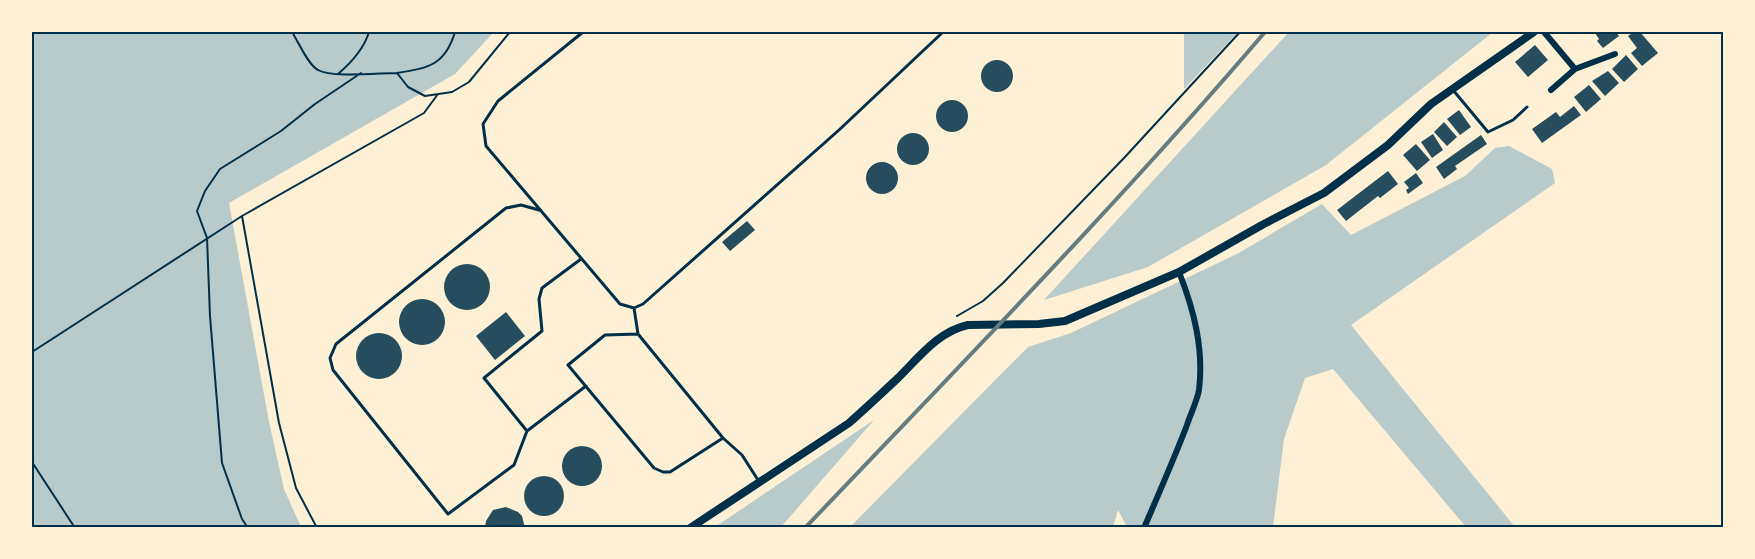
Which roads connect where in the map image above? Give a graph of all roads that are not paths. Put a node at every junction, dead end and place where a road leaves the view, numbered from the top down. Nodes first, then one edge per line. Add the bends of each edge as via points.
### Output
1 (584, 32) edge
2 (943, 32) edge
3 (1534, 32) edge
4 (1544, 32) edge
5 (1615, 54) dead end
6 (1575, 69) junction
7 (1451, 89) junction
8 (1551, 90) dead end
9 (1527, 107) dead end
10 (539, 210) junction
11 (581, 259) junction
12 (1179, 272) junction
13 (634, 308) junction
14 (638, 334) junction
15 (586, 386) junction
16 (527, 431) junction
17 (723, 438) junction
18 (759, 481) junction
19 (690, 528) edge
20 (1144, 528) edge

1 - 10 lane via 498,101 483,124 486,146
2 - 13 lane via 839,130
3 - 7 street
4 - 6 street
5 - 6 street
6 - 8 street
7 - 9 lane via 1488,132 1513,120
7 - 12 street via 1388,145 1323,193
10 - 11 lane
10 - 16 lane via 506,208 336,344 330,358 333,370 448,514 514,465
11 - 13 lane via 620,304
11 - 16 lane via 542,288 542,331 484,378
12 - 18 street via 1065,321 957,327 933,342 849,423
12 - 20 street via 1197,327 1198,392
13 - 14 lane
14 - 15 lane via 606,336 568,365
14 - 17 lane
15 - 16 lane
15 - 17 lane via 644,458 663,472 670,472
17 - 18 lane via 742,455
18 - 19 street

